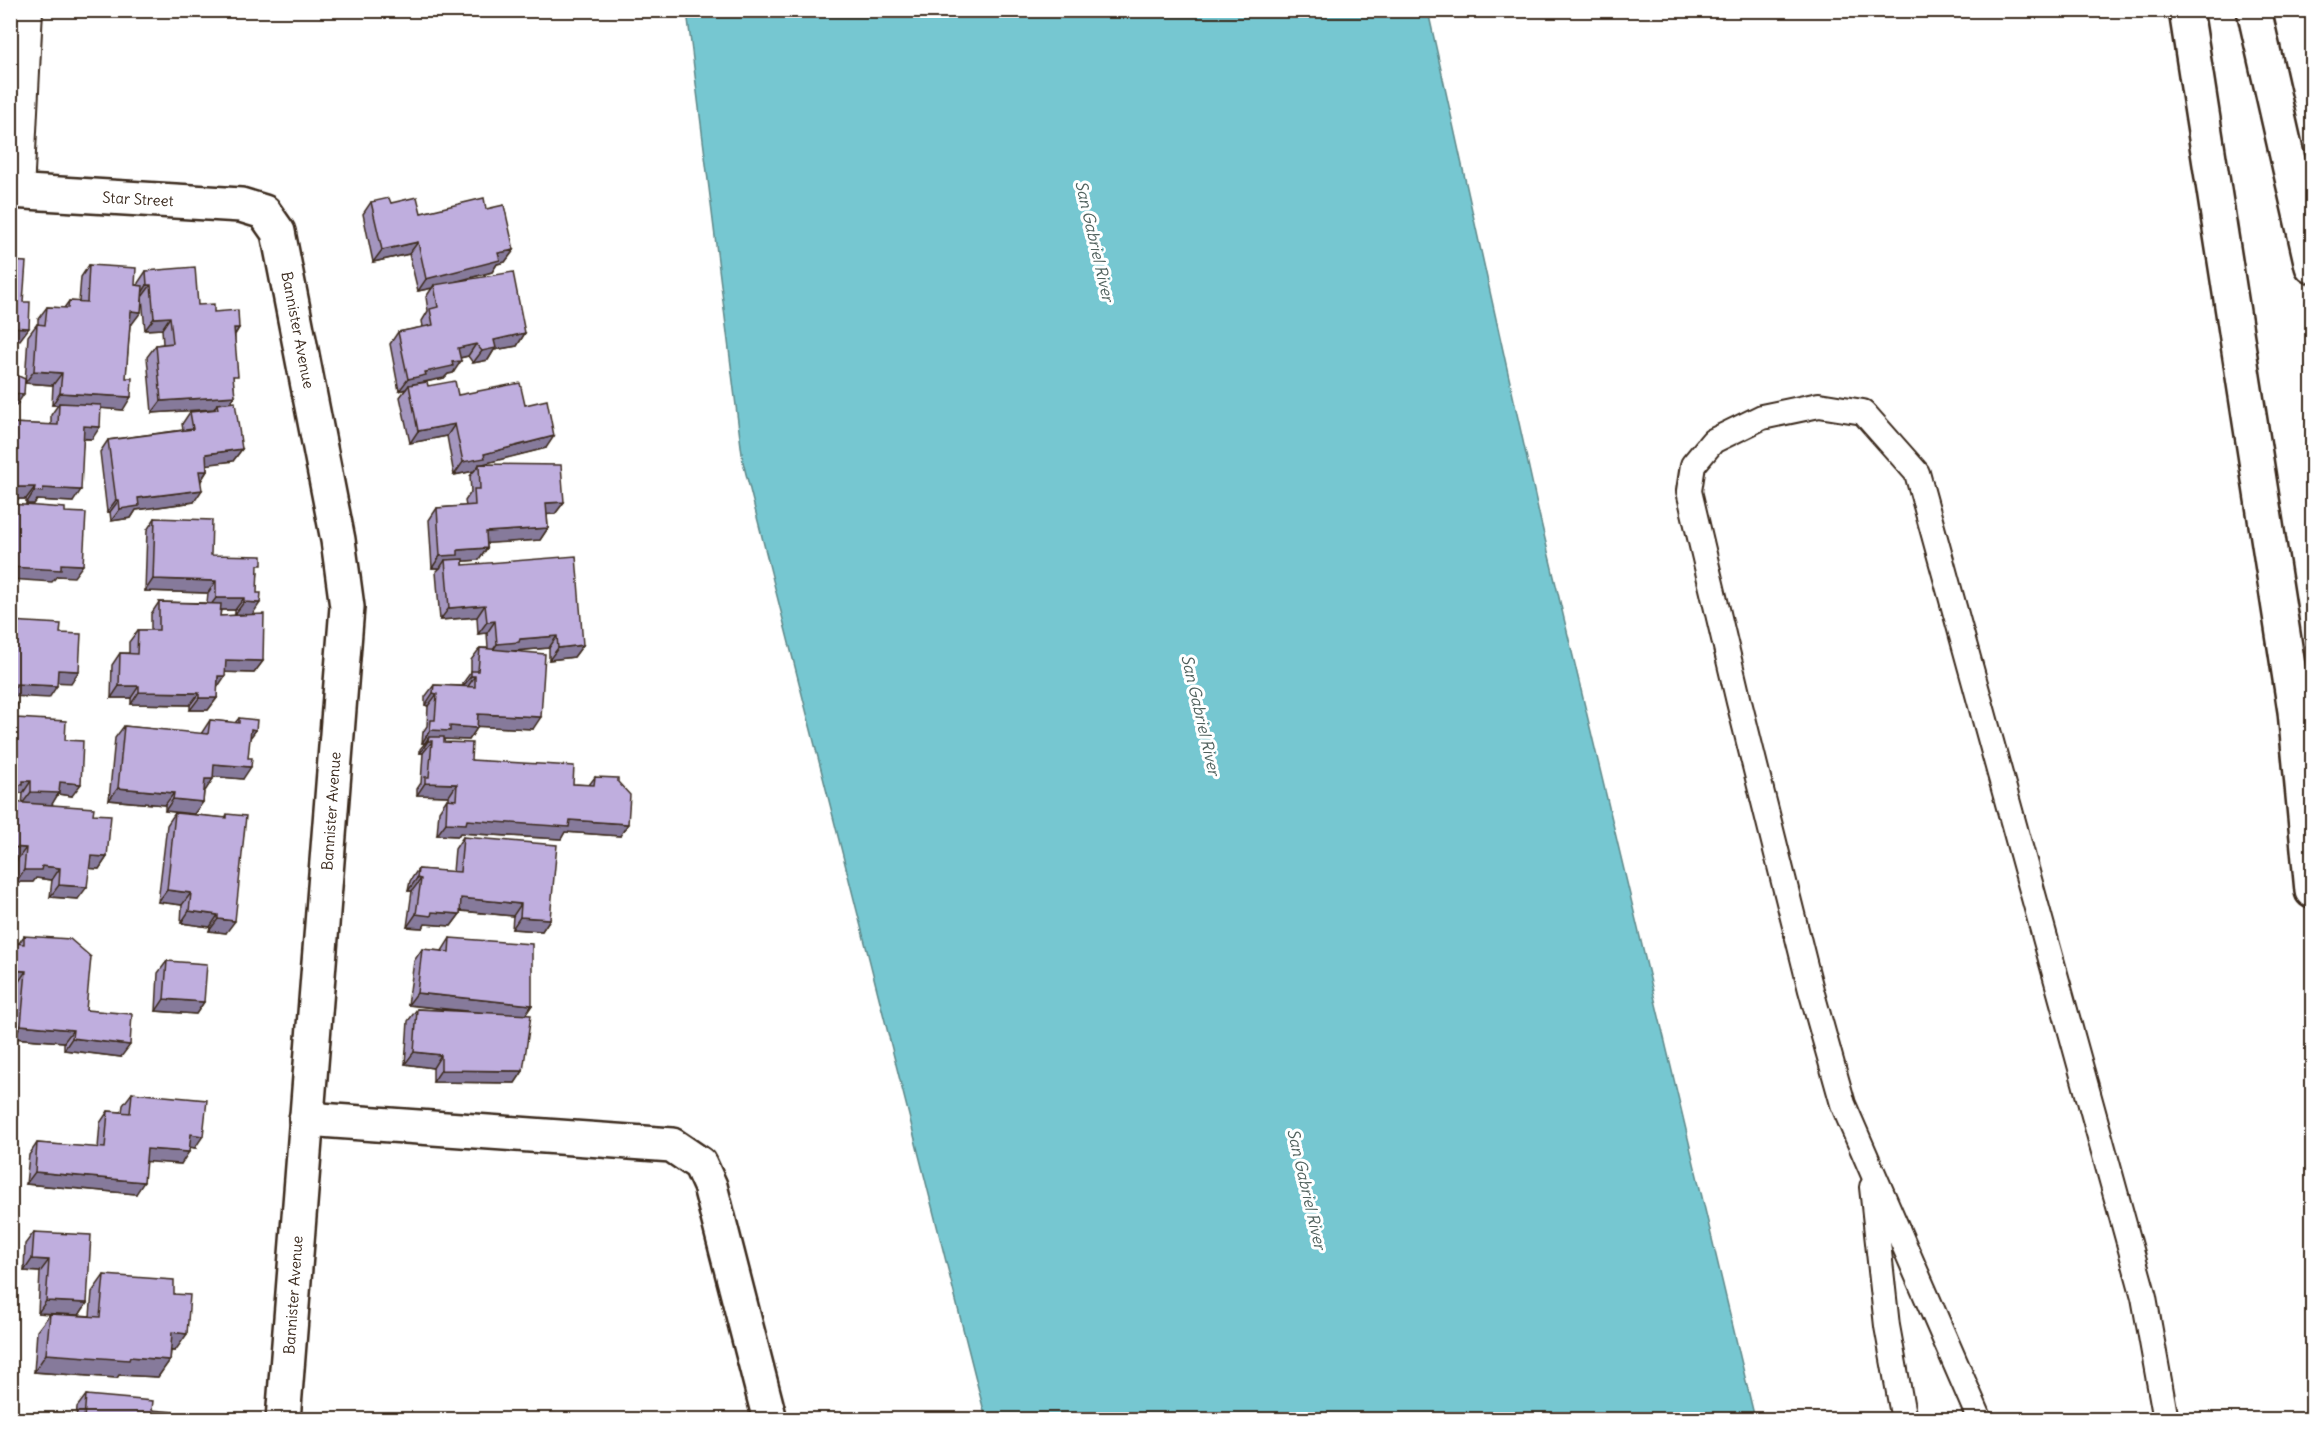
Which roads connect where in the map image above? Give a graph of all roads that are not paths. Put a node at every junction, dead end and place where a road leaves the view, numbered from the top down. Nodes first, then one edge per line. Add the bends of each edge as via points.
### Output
1 (30, 10) edge
2 (2186, 10) edge
3 (2254, 10) edge
4 (16, 192) edge
5 (264, 212) joint
6 (2313, 266) edge
7 (2313, 891) edge
8 (306, 1119) junction
9 (1869, 1164) junction
10 (283, 1419) edge
11 (770, 1419) edge
12 (1904, 1419) edge
13 (1980, 1419) edge
14 (2166, 1419) edge

1 - 4 lane
2 - 7 main road via 2295,711
3 - 6 main road
4 - 5 main road, Star Street via 241,205
5 - 8 main road, Bannister Avenue via 278,232 338,540 346,607
8 - 10 main road, Bannister Avenue
8 - 11 main road via 672,1145 700,1164 710,1186
9 - 12 lane via 1887,1326
9 - 13 lane
9 - 14 lane via 1843,1104 1811,990 1689,491 1693,465 1713,441 1762,417 1820,405 1863,412 1917,474 2144,1297

